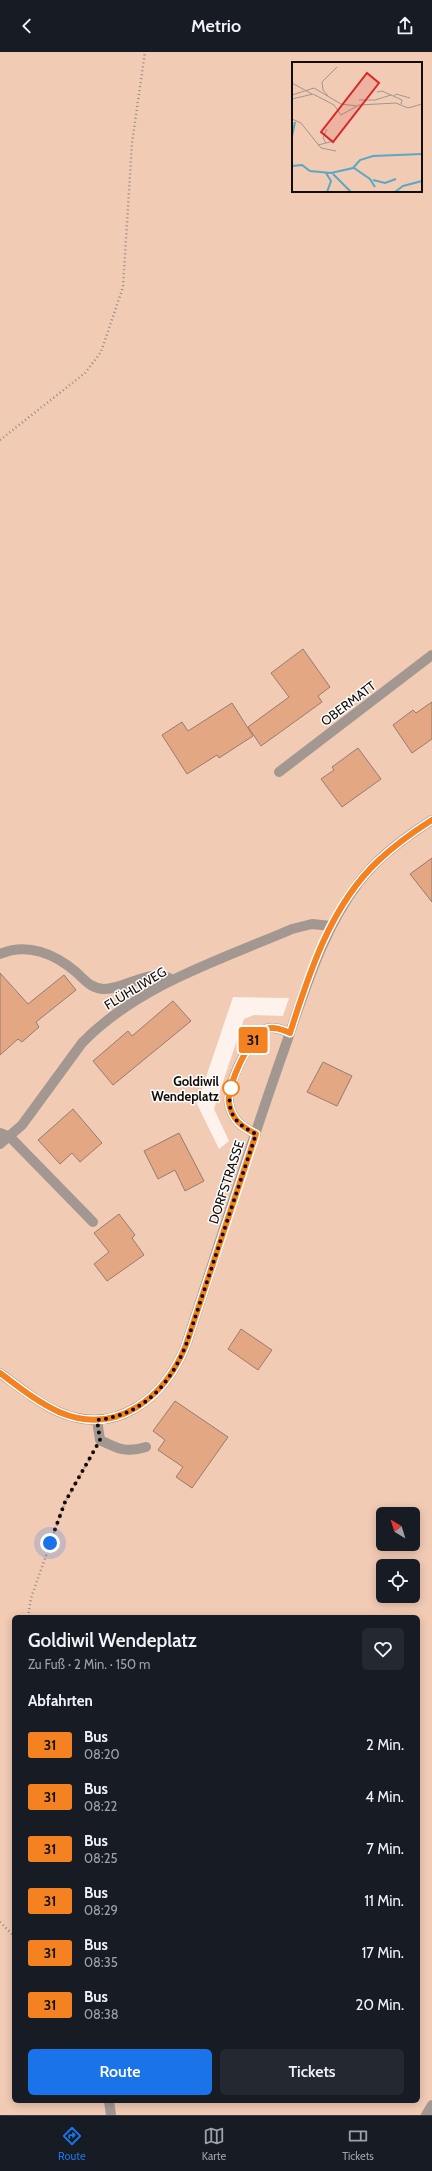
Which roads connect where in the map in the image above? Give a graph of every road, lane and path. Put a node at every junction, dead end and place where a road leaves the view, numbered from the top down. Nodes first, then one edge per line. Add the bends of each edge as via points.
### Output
1 (145, 52) edge
2 (0, 440) edge
3 (432, 654) edge
4 (280, 772) dead end
5 (432, 820) edge
6 (332, 926) junction
7 (0, 954) edge
8 (173, 980) junction
9 (290, 1033) junction
10 (0, 1133) edge
11 (256, 1134) junction
12 (10, 1137) junction
13 (0, 1144) edge
14 (93, 1222) dead end
15 (0, 1373) edge
16 (97, 1420) junction
17 (100, 1440) junction
18 (146, 1447) dead end
19 (28, 1615) edge
20 (0, 1922) edge
21 (12, 1934) edge
22 (109, 2103) edge
23 (432, 2105) edge
24 (111, 2115) edge
25 (426, 2115) edge

1 - 2 path via 132,143 122,287 101,352 79,378
3 - 4 street, OBERMATT
5 - 6 street, DORFSTRASSE via 378,861 360,882
6 - 8 street, FLÜHLIWEG via 312,924 292,929
6 - 9 street, DORFSTRASSE via 304,990
7 - 8 street via 22,948 36,950 66,964 94,988 111,989 154,975 165,974
8 - 12 street, FLÜHLIWEG via 149,992 94,1031
9 - 11 street, DORFSTRASSE
9 - 11 street via 278,1028 267,1028 258,1034 242,1060 229,1096 235,1120
10 - 12 street
11 - 16 street, DORFSTRASSE via 179,1362 162,1386 145,1402 125,1414
12 - 13 street, FLÜHLIWEG
12 - 14 street
15 - 16 street, DORFSTRASSE via 40,1402 59,1412 80,1419
16 - 17 street
17 - 18 street via 119,1449 134,1451
17 - 19 path via 65,1502 31,1598
20 - 21 path
22 - 24 street
23 - 25 street

